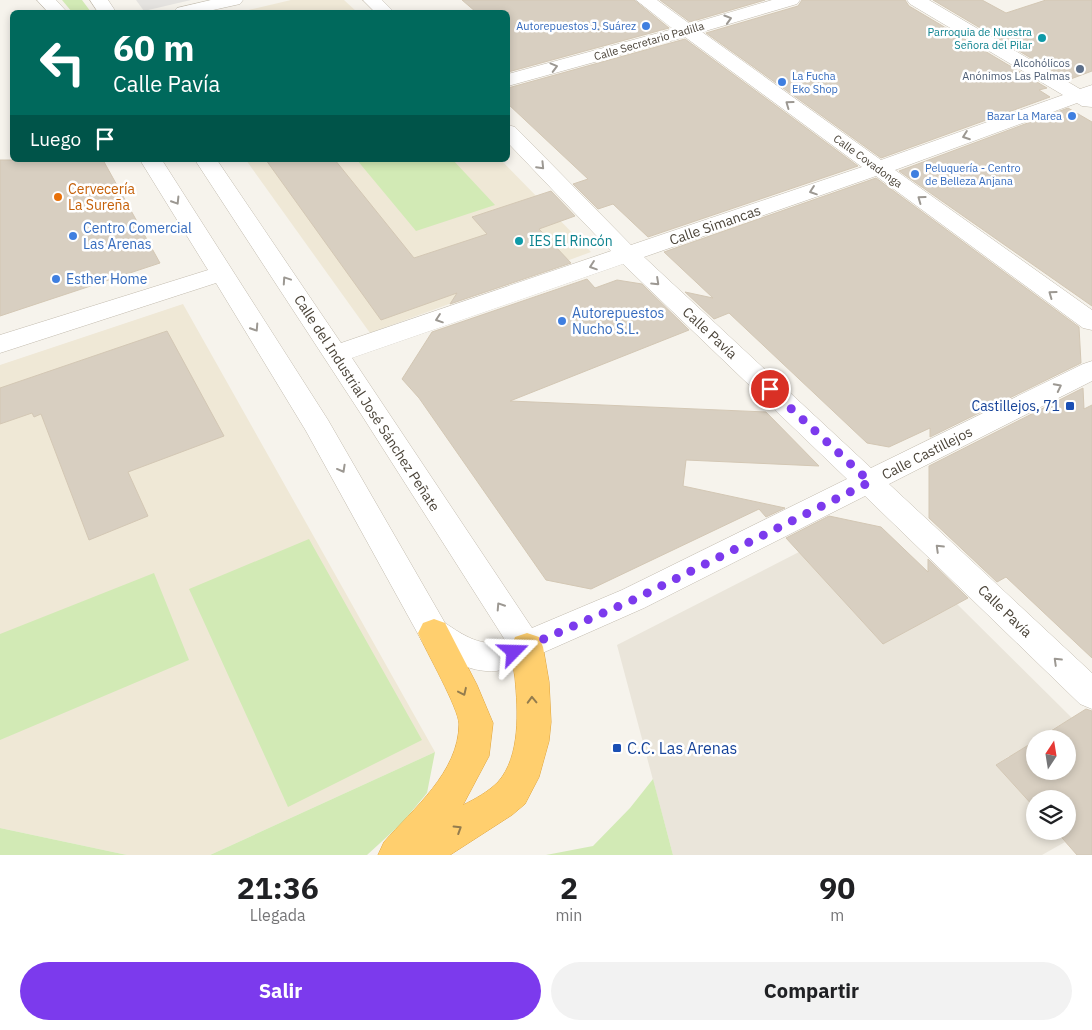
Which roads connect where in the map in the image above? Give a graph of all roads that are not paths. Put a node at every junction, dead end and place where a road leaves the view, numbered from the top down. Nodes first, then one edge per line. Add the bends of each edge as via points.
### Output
1 (46, 0) edge
2 (234, 0) edge
3 (372, 0) edge
4 (644, 0) edge
5 (790, 0) edge
6 (916, 0) edge
7 (56, 10) edge
8 (191, 10) edge
9 (383, 10) edge
10 (687, 31) junction
11 (510, 79) edge
12 (1087, 97) edge
13 (510, 134) edge
14 (152, 162) edge
15 (207, 162) edge
16 (878, 168) junction
17 (627, 254) junction
18 (220, 274) junction
19 (1092, 322) edge
20 (0, 344) edge
21 (336, 354) junction
22 (1092, 370) edge
23 (870, 482) junction
24 (434, 633) junction
25 (527, 647) junction
26 (1092, 694) edge
27 (397, 855) edge
28 (416, 855) edge

1 - 7 street
2 - 8 street
3 - 9 street
4 - 10 street, Calle Covadonga
10 -> 5 street, Calle Secretario Padilla
6 - 12 street
11 -> 10 street, Calle Secretario Padilla
16 -> 10 street, Calle Covadonga
12 -> 16 street, Calle Simancas
13 -> 17 street, Calle Pavía
14 -> 18 street
21 -> 15 street, Calle del Industrial José Sánchez Peñate
16 -> 17 street, Calle Simancas
19 -> 16 street, Calle Covadonga
17 -> 21 street, Calle Simancas
17 -> 23 street, Calle Pavía
18 - 20 street
18 -> 24 street via 318,427
25 -> 21 street, Calle del Industrial José Sánchez Peñate
23 -> 22 street, Calle Castillejos
23 - 25 street, Calle Castillejos via 633,600
26 -> 23 street, Calle Pavía
24 - 25 street, Calle Castillejos via 457,650 478,657 502,656
24 -> 27 highway via 465,695 476,723 475,732 471,756 453,790
28 -> 25 highway via 491,808 512,792 523,775 530,753 533,724 532,675

